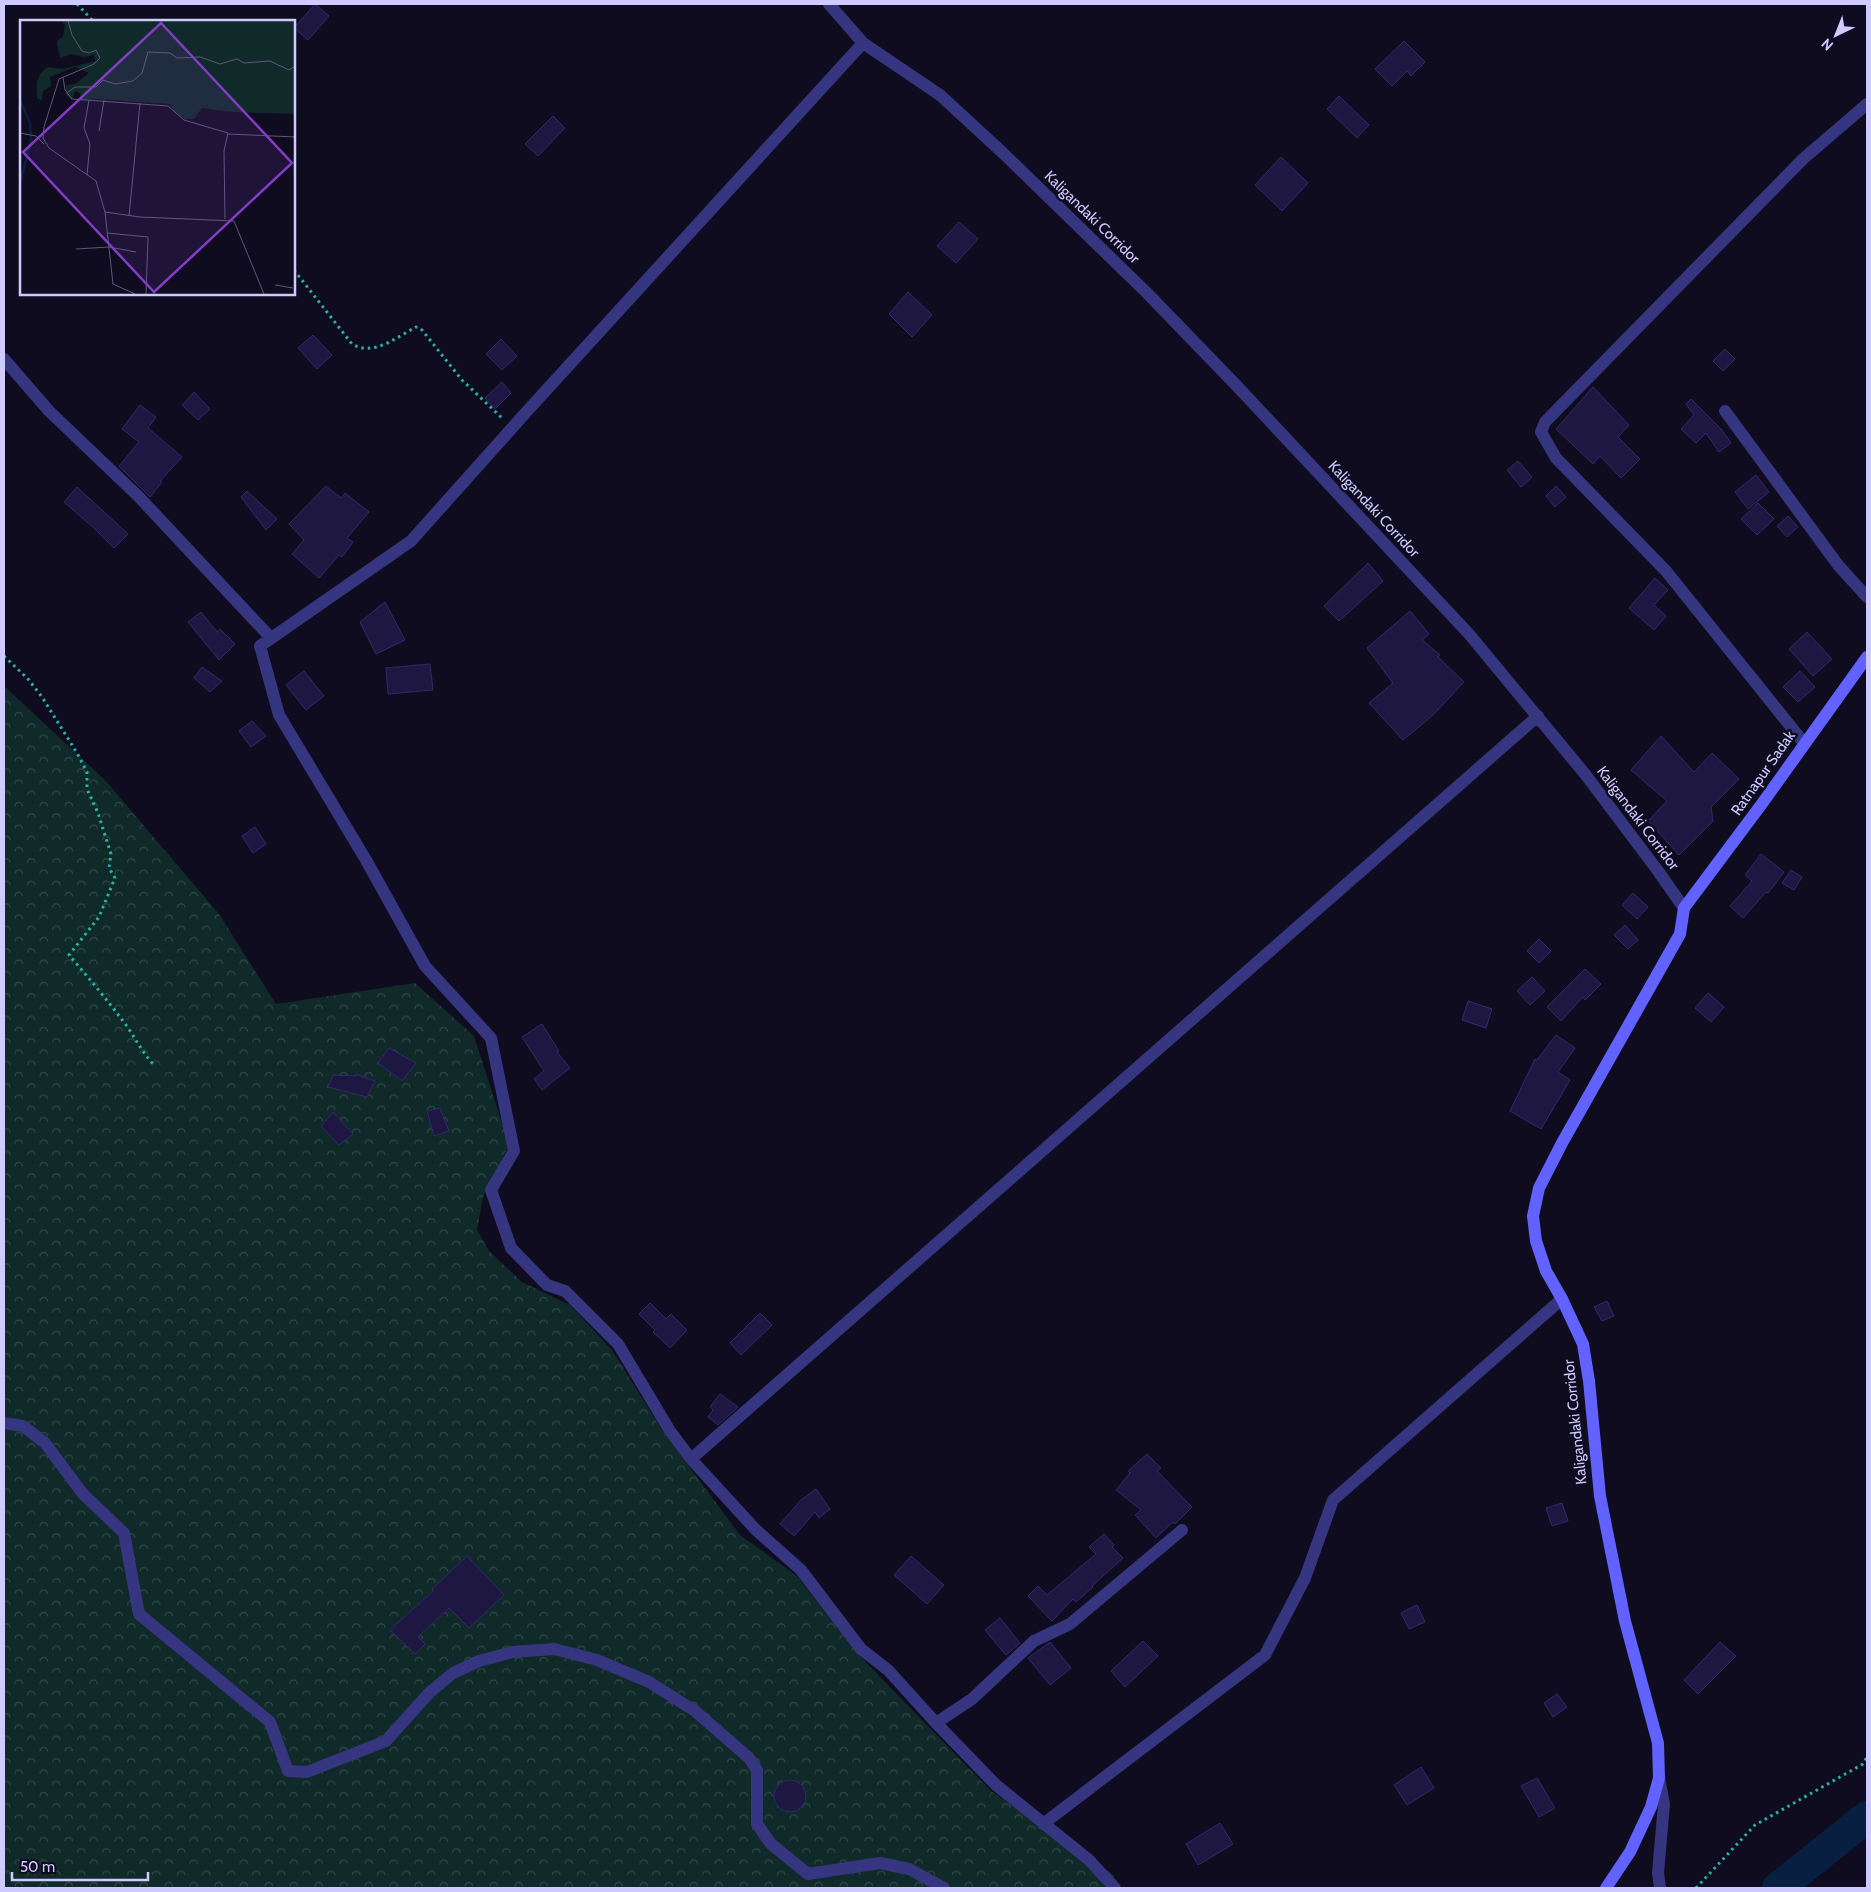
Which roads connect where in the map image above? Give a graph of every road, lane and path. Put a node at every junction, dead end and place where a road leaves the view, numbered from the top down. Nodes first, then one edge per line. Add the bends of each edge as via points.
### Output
1 (77, 4) edge
2 (829, 4) edge
3 (91, 20) edge
4 (863, 43) junction
5 (1867, 104) edge
6 (295, 271) edge
7 (4, 359) edge
8 (1725, 411) dead end
9 (512, 427) junction
10 (1867, 597) edge
11 (271, 638) junction
12 (4, 656) edge
13 (1867, 657) edge
14 (1538, 716) junction
15 (1804, 743) junction
16 (1684, 908) junction
17 (155, 1066) dead end
18 (1562, 1299) junction
19 (4, 1423) edge
20 (691, 1459) junction
21 (1182, 1530) dead end
22 (936, 1723) junction
23 (1867, 1757) edge
24 (1659, 1778) junction
25 (1043, 1824) junction
26 (944, 1888) edge
27 (1115, 1888) edge
28 (1606, 1888) edge
29 (1660, 1888) edge
30 (1696, 1888) edge

1 - 3 path
2 - 4 street, Kaligandaki Corridor
4 - 9 street
4 - 14 street, Kaligandaki Corridor via 940,95 1146,292 1469,634
5 - 15 street via 1803,159 1545,422 1541,432 1556,458 1666,571
6 - 9 path via 352,344 360,349 380,346 416,327 422,330 462,380
7 - 11 street via 49,411 139,497
8 - 10 street via 1838,565
9 - 11 street via 411,541
11 - 20 street via 260,646 278,715 366,860 425,966 491,1038 514,1151 491,1190 511,1248 547,1285 565,1291 618,1344 670,1431
12 - 17 path via 42,697 77,753 87,772 87,789 111,854 109,868 115,878 106,900 98,917 69,955
13 - 15 main road, Ratnapur Sadak
14 - 16 street, Kaligandaki Corridor
14 - 20 street
15 - 16 main road, Ratnapur Sadak
16 - 18 main road, Kaligandaki Corridor via 1680,934 1539,1188 1533,1216 1536,1241 1546,1271
18 - 24 main road, Kaligandaki Corridor via 1583,1344 1600,1496 1625,1621 1658,1743
18 - 25 street via 1333,1500 1305,1578 1265,1655
19 - 26 street via 23,1426 45,1443 83,1494 124,1533 139,1614 270,1722 288,1771 307,1772 386,1741 429,1693 453,1673 479,1661 513,1652 554,1649 598,1660 649,1682 695,1711 749,1758 757,1770 757,1824 771,1844 808,1874 880,1863 909,1868
20 - 22 street via 756,1530 801,1570 861,1650 888,1670
21 - 22 street via 1070,1624 1034,1642 972,1699
22 - 25 street via 996,1786
23 - 30 path via 1863,1764 1755,1825
24 - 28 main road, Kaligandaki Corridor via 1651,1807 1630,1852
24 - 29 street via 1664,1804 1658,1873
25 - 27 street via 1089,1860

